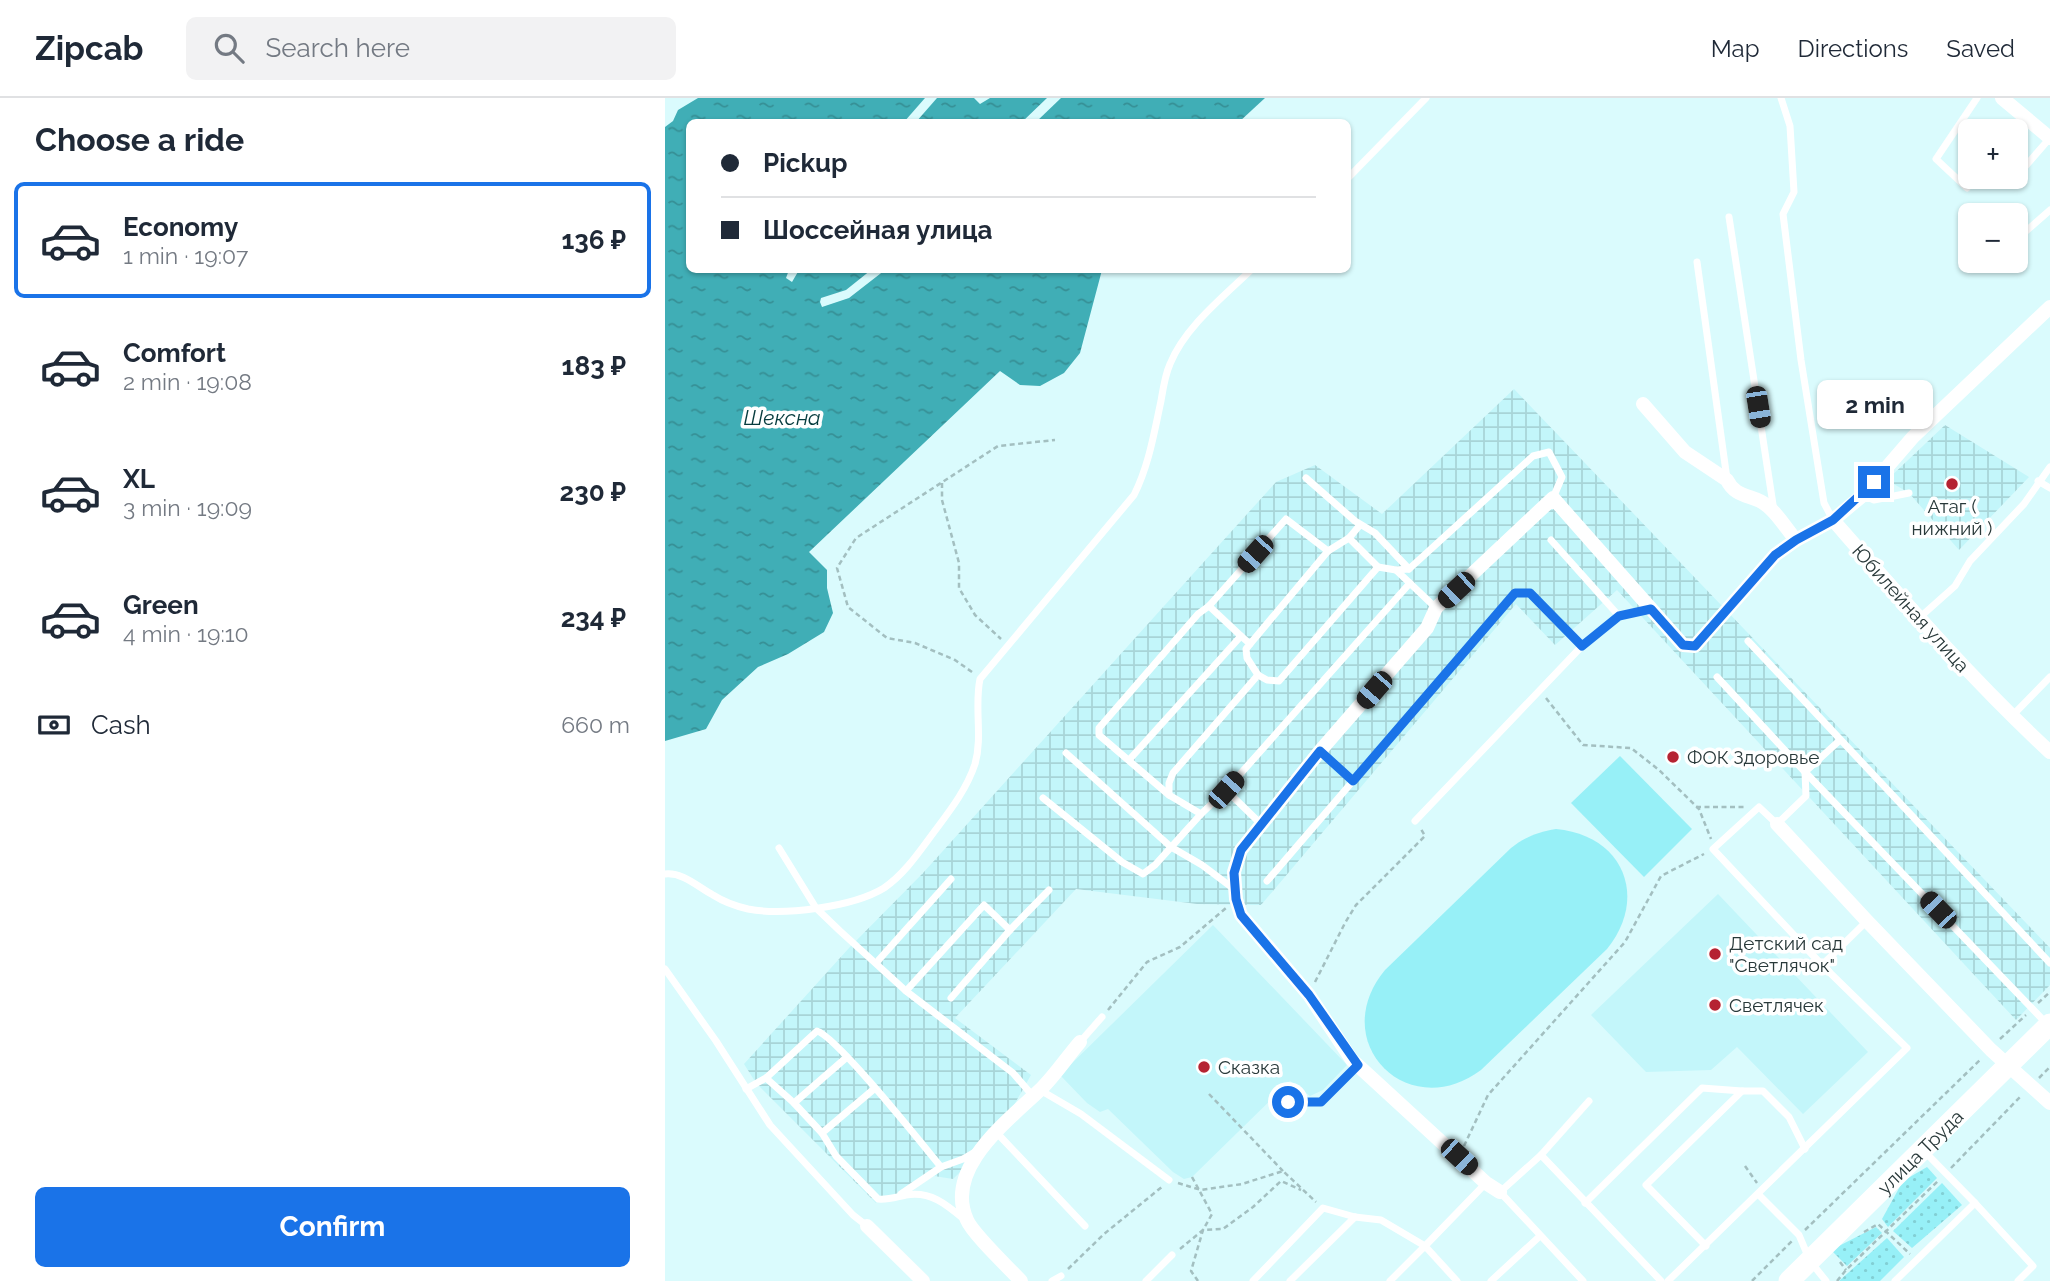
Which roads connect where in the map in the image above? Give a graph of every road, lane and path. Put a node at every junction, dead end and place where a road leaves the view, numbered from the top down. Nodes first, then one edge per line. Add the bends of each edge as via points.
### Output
1 (1426, 98) edge
2 (1781, 98) edge
3 (1977, 98) edge
4 (2002, 98) edge
5 (1963, 119) edge
6 (1958, 126) edge
7 (2050, 138) edge
8 (2028, 163) edge
9 (1351, 175) edge
10 (1958, 180) edge
11 (2050, 210) edge
12 (1729, 217) dead end
13 (2028, 229) edge
14 (1697, 262) dead end
15 (1248, 273) edge
16 (2050, 307) edge
17 (1643, 404) dead end
18 (1055, 440) dead end
19 (2050, 467) edge
20 (1306, 478) dead end
21 (1727, 480) junction
22 (2038, 481) junction
23 (942, 482) junction
24 (2050, 488) edge
25 (1909, 493) dead end
26 (1863, 495) junction
27 (1553, 498) junction
28 (1775, 515) junction
29 (1833, 520) junction
30 (1360, 524) junction
31 (1349, 538) junction
32 (1551, 540) dead end
33 (1796, 540) junction
34 (1328, 551) junction
35 (1378, 567) junction
36 (1409, 569) junction
37 (1397, 570) junction
38 (1410, 583) junction
39 (1209, 606) junction
40 (1436, 608) junction
41 (1651, 609) junction
42 (1619, 616) junction
43 (1918, 619) junction
44 (1241, 636) junction
45 (1748, 641) dead end
46 (1250, 644) junction
47 (1007, 645) junction
48 (1582, 646) junction
49 (1258, 675) junction
50 (1717, 677) dead end
51 (2050, 677) edge
52 (980, 679) junction
53 (1539, 691) junction
54 (2011, 717) junction
55 (1840, 740) junction
56 (1320, 751) junction
57 (2050, 752) edge
58 (1066, 753) dead end
59 (1129, 761) junction
60 (1805, 772) junction
61 (1353, 781) junction
62 (1226, 790) junction
63 (1169, 795) junction
64 (1043, 798) dead end
65 (1696, 807) junction
66 (1759, 807) junction
67 (1201, 814) junction
68 (1415, 821) joint
69 (1777, 824) junction
70 (1262, 825) junction
71 (1171, 847) junction
72 (779, 848) dead end
73 (1713, 849) junction
74 (665, 874) edge
75 (951, 879) dead end
76 (1267, 881) dead end
77 (1049, 890) dead end
78 (1236, 894) junction
79 (816, 908) junction
80 (1867, 921) junction
81 (1010, 930) junction
82 (876, 963) junction
83 (2050, 963) edge
84 (1822, 965) junction
85 (665, 970) edge
86 (906, 991) junction
87 (2050, 992) edge
88 (1309, 995) junction
89 (951, 998) dead end
90 (2032, 1009) junction
91 (1102, 1017) joint
92 (2049, 1025) edge
93 (1080, 1042) joint
94 (1991, 1050) junction
95 (846, 1057) junction
96 (1358, 1065) junction
97 (2009, 1065) junction
98 (765, 1078) junction
99 (745, 1089) junction
100 (874, 1089) junction
101 (1742, 1091) junction
102 (1036, 1093) junction
103 (1209, 1094) dead end
104 (1283, 1098) dead end
105 (1589, 1101) dead end
106 (795, 1103) junction
107 (2050, 1103) edge
108 (996, 1132) junction
109 (822, 1133) junction
110 (983, 1147) junction
111 (1805, 1149) junction
112 (1923, 1150) junction
113 (1541, 1155) junction
114 (1459, 1157) junction
115 (1745, 1166) dead end
116 (941, 1167) junction
117 (1283, 1171) junction
118 (1192, 1177) dead end
119 (1169, 1180) junction
120 (1486, 1183) junction
121 (1197, 1189) junction
122 (1303, 1191) junction
123 (1500, 1192) junction
124 (1761, 1193) junction
125 (897, 1196) junction
126 (1585, 1203) junction
127 (1975, 1203) junction
128 (1323, 1208) junction
129 (1355, 1217) junction
130 (968, 1223) junction
131 (867, 1226) joint
132 (1085, 1226) dead end
133 (1203, 1230) junction
134 (1887, 1232) dead end
135 (1800, 1235) junction
136 (1540, 1236) junction
137 (1425, 1246) junction
138 (1706, 1246) junction
139 (1173, 1255) joint
140 (1916, 1260) junction
141 (1810, 1261) junction
142 (1840, 1262) dead end
143 (1061, 1276) joint
144 (923, 1281) edge
145 (1020, 1281) edge
146 (1052, 1281) edge
147 (1146, 1281) edge
148 (1198, 1281) edge
149 (1253, 1281) edge
150 (1290, 1281) edge
151 (1390, 1281) edge
152 (1457, 1281) edge
153 (1491, 1281) edge
154 (1583, 1281) edge
155 (1661, 1281) edge
156 (1668, 1281) edge
157 (1752, 1281) edge
158 (1789, 1281) edge
159 (1825, 1281) edge
160 (1837, 1281) edge
161 (1895, 1281) edge
162 (2018, 1281) edge

1 - 9 lane
2 - 29 lane via 1790,126 1794,192 1783,214 1799,347 1824,503
3 - 5 lane
4 - 7 street
6 - 10 lane via 1936,159
7 - 8 lane
11 - 13 lane
12 - 28 lane
14 - 21 lane
15 - 47 lane via 1204,316 1170,364 1150,453 1134,495
16 - 26 street via 1900,450
17 - 21 street via 1685,452
18 - 23 path via 998,446
19 - 22 lane
20 - 30 lane
21 - 28 street via 1737,493 1761,502
22 - 24 lane
22 - 43 lane via 1955,586
23 - 47 path via 942,500 959,563 959,588 975,615
23 - 52 path via 856,538 837,568 848,607 887,638 915,643 955,660
25 - 26 lane via 1874,500
26 - 29 street
27 - 36 lane via 1562,477 1549,452 1533,456
27 - 40 street
27 - 41 street
28 - 33 street
29 - 33 street
29 - 43 street, Юбилейная улица
30 - 31 lane
30 - 36 lane via 1375,533
31 - 34 lane
31 - 35 lane
32 - 42 lane
33 - 41 street via 1775,555 1695,646 1683,645
34 - 39 lane via 1286,519
34 - 46 lane
35 - 37 lane
35 - 49 lane via 1279,681
36 - 37 lane
37 - 38 lane
38 - 40 lane
38 - 62 lane
39 - 44 lane
39 - 59 lane via 1099,728 1098,735
40 - 56 street via 1427,628
41 - 42 lane
42 - 48 lane
43 - 54 street, Юбилейная улица
44 - 46 lane
44 - 59 lane
45 - 55 lane
46 - 49 lane via 1247,658
47 - 52 lane
48 - 53 lane
48 - 61 lane via 1530,593 1515,593
49 - 63 lane via 1174,773
50 - 60 lane
51 - 54 lane
52 - 79 lane via 975,762 954,805 916,857 884,887 861,898
53 - 65 path via 1583,745 1631,748
53 - 68 lane
54 - 57 street, Юбилейная улица
55 - 60 lane
55 - 83 lane
56 - 61 lane
56 - 70 street
58 - 71 lane
59 - 63 lane
60 - 69 lane via 1806,796
60 - 90 lane
61 - 76 lane
62 - 67 lane
62 - 70 lane
63 - 67 lane
64 - 71 lane via 1143,874
65 - 66 path
65 - 73 path
66 - 69 lane
66 - 73 lane
67 - 71 lane
68 - 88 path via 1425,836 1356,905
69 - 80 street
70 - 78 street via 1241,850 1234,873
71 - 78 lane via 1202,865
72 - 79 lane
73 - 84 lane
73 - 114 path via 1661,876 1625,942 1488,1095
74 - 79 lane via 687,878 730,904 750,909
75 - 82 lane
77 - 81 lane
78 - 88 street via 1241,915
78 - 91 path via 1180,947 1147,962
79 - 82 lane
80 - 84 lane
80 - 94 street
81 - 86 lane via 984,905
81 - 89 lane
82 - 86 lane
84 - 111 lane via 1907,1048
85 - 99 lane
86 - 102 lane
87 - 90 path
88 - 96 street
90 - 92 lane
90 - 94 path
91 - 93 lane
92 - 97 street, улица Труда
93 - 102 street
94 - 97 street
94 - 135 path
95 - 98 lane via 817,1031
95 - 100 lane
95 - 106 lane
96 - 104 lane via 1321,1102
96 - 114 street
97 - 107 street
97 - 112 street, улица Труда
98 - 99 lane
98 - 106 lane
99 - 131 lane via 793,1151
100 - 109 lane
100 - 116 lane
101 - 111 lane via 1763,1091 1789,1117
101 - 126 lane via 1702,1088
101 - 138 lane via 1646,1185
102 - 108 street
102 - 119 lane via 1081,1114
103 - 117 path
105 - 113 lane
106 - 109 lane
108 - 110 street
108 - 132 lane
109 - 125 lane via 836,1156 878,1199
110 - 116 lane
110 - 130 street via 965,1175 961,1198
111 - 124 lane
112 - 127 lane
112 - 141 street, улица Труда
113 - 123 lane
113 - 126 lane
114 - 120 street
115 - 124 path
116 - 125 lane
117 - 121 path via 1241,1184
117 - 122 path
118 - 121 path
119 - 121 path
119 - 143 path
120 - 123 street
120 - 137 lane
121 - 133 path via 1212,1214
122 - 128 path
122 - 133 path via 1281,1181 1223,1229
123 - 136 lane
124 - 135 lane
124 - 138 lane
125 - 130 lane via 931,1195
126 - 155 lane
127 - 140 lane
127 - 162 lane via 2033,1266
128 - 129 lane
128 - 149 lane
129 - 137 lane via 1381,1220
129 - 150 lane
130 - 145 street
131 - 144 street
133 - 139 path
133 - 148 path via 1191,1271
134 - 140 path
135 - 141 lane
135 - 157 path
136 - 153 lane
136 - 154 lane
137 - 151 lane
137 - 152 lane
138 - 156 lane
139 - 147 lane
140 - 161 lane
141 - 158 street, улица Труда
141 - 159 lane
142 - 160 path via 1846,1270
143 - 146 lane

